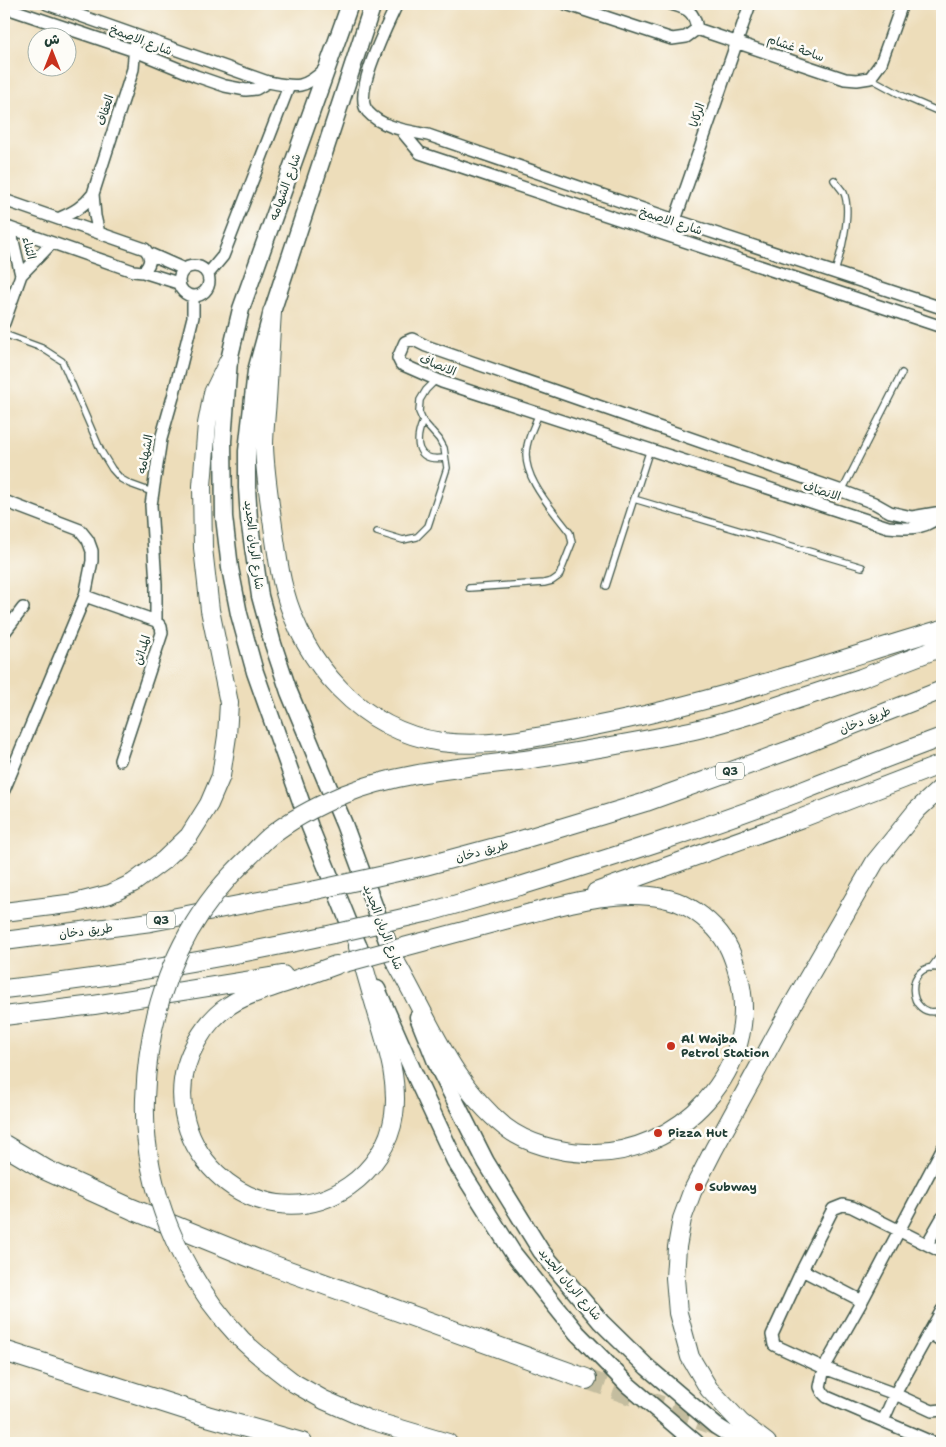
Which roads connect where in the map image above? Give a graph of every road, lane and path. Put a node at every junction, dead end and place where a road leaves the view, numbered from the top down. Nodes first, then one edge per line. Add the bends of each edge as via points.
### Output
1 (46, 4) edge
2 (373, 4) edge
3 (397, 4) edge
4 (566, 4) edge
5 (671, 4) edge
6 (750, 4) edge
7 (902, 4) edge
8 (4, 7) edge
9 (347, 8) edge
10 (697, 29) junction
11 (133, 33) junction
12 (737, 42) junction
13 (135, 51) junction
14 (329, 65) junction
15 (870, 78) junction
16 (268, 82) junction
17 (289, 86) junction
18 (942, 113) edge
19 (400, 129) junction
20 (834, 180) dead end
21 (93, 194) junction
22 (4, 200) edge
23 (60, 218) junction
24 (675, 220) junction
25 (7, 227) edge
26 (99, 233) junction
27 (670, 235) junction
28 (52, 244) junction
29 (150, 254) junction
30 (184, 269) junction
31 (143, 272) junction
32 (835, 272) junction
33 (208, 274) junction
34 (21, 275) junction
35 (178, 283) junction
36 (193, 296) junction
37 (942, 308) edge
38 (272, 312) junction
39 (4, 323) edge
40 (942, 327) edge
41 (4, 334) edge
42 (229, 360) junction
43 (902, 373) dead end
44 (437, 379) junction
45 (539, 413) junction
46 (422, 421) junction
47 (650, 449) junction
48 (444, 458) junction
49 (842, 491) junction
50 (152, 492) junction
51 (634, 499) junction
52 (4, 501) edge
53 (942, 512) edge
54 (377, 532) dead end
55 (862, 567) dead end
56 (606, 586) dead end
57 (469, 588) dead end
58 (85, 596) junction
59 (23, 608) dead end
60 (156, 621) junction
61 (942, 629) edge
62 (4, 633) edge
63 (942, 646) edge
64 (942, 690) edge
65 (942, 737) edge
66 (120, 760) dead end
67 (942, 764) edge
68 (942, 787) edge
69 (4, 790) edge
70 (556, 906) junction
71 (4, 912) edge
72 (4, 941) edge
73 (358, 947) junction
74 (942, 954) edge
75 (394, 959) junction
76 (340, 964) junction
77 (931, 968) junction
78 (942, 969) edge
79 (4, 989) edge
80 (942, 1010) edge
81 (4, 1016) edge
82 (4, 1145) edge
83 (942, 1149) edge
84 (942, 1218) edge
85 (900, 1230) junction
86 (926, 1244) junction
87 (942, 1252) edge
88 (802, 1270) junction
89 (862, 1301) junction
90 (942, 1310) edge
91 (929, 1332) junction
92 (942, 1340) edge
93 (4, 1351) edge
94 (824, 1368) junction
95 (586, 1379) tunnel mouth
96 (895, 1394) junction
97 (942, 1410) edge
98 (883, 1421) junction
99 (302, 1443) edge
100 (448, 1443) edge
101 (696, 1443) edge
102 (743, 1443) edge
103 (767, 1443) edge
104 (934, 1443) edge

1 - 11 street, شارع الاصمخ
2 - 38 main road, شارع الشهامه
3 - 19 street, شارع الاصمخ via 367,73 364,103 375,119
4 - 10 street via 672,39 686,38
5 - 10 street via 688,10 695,17
6 - 12 street, الركايا
7 - 15 street via 881,63
8 - 13 street, شارع الاصمخ
9 - 14 main road, شارع الشهامه
10 - 12 street, ساحة غشام
11 - 13 street, العفاف
11 - 16 street, شارع الاصمخ
12 - 15 street, ساحة غشام via 846,79
12 - 24 street, الركايا
13 - 16 street, شارع الاصمخ via 225,86 246,90
13 - 21 street, العفاف via 133,69
14 - 17 street, شارع الاصمخ via 314,80 301,86
14 - 42 main road, شارع الشهامه via 242,309
15 - 18 lane
16 - 17 street, شارع الاصمخ
17 - 33 street via 223,256
19 - 24 street, شارع الاصمخ via 428,135
19 - 27 street, شارع الاصمخ via 420,153
20 - 32 lane via 844,194 846,216 843,245
21 - 23 street, العفاف via 86,204
21 - 26 street, العفاف
22 - 23 street
23 - 26 street
24 - 27 street, الركايا
24 - 32 street, شارع الاصمخ
25 - 28 street
25 - 34 street, الثناء
26 - 29 street via 145,248
27 - 40 street, شارع الاصمخ
28 - 31 street
28 - 34 street, الثناء
29 - 30 street
29 - 31 street via 150,262
30 - 33 street via 194,265
30 - 35 street
31 - 35 street
32 - 37 street, شارع الاصمخ
33 - 36 street via 207,289
34 - 39 street, الثناء
35 - 36 street via 183,292
36 - 50 street, الشهامه via 193,317 161,439
38 - 61 main road via 264,444 267,486 283,588 300,633 316,661 342,692 380,720 411,734 439,741 474,744 510,742 601,725 752,688
38 - 75 main road, شارع الريان الجديد via 256,371 247,451 248,519 260,596 289,692 344,824
41 - 50 lane via 42,348 62,361 112,469 126,482
42 - 71 main road via 213,393 202,486 203,548 210,610 229,703 221,776 189,836 133,883 110,894 75,903
42 - 73 main road, شارع الريان الجديد via 224,517 239,614 255,672 291,775
43 - 49 lane
44 - 45 street, الانصاف
44 - 46 lane via 420,400
44 - 49 street, الانصاف via 401,364 398,358 404,342 412,339
45 - 47 street, الانصاف
45 - 57 lane via 526,447 526,463 531,478 570,533 572,543 559,576 552,581
46 - 48 lane via 439,439 444,448
46 - 48 lane via 418,439 420,450 426,456
47 - 51 lane
47 - 53 street, الانصاف via 888,527 918,528 936,521
48 - 54 lane via 447,468 428,526 417,537 403,540
49 - 53 street, الانصاف via 890,512 912,517
50 - 60 street, الشهامه
51 - 55 lane
51 - 56 lane
52 - 58 street via 80,530 92,551
58 - 60 street, المدائن
58 - 69 street
59 - 62 street
60 - 66 street, المدائن via 162,633
63 - 100 main road, bridge via 861,678 762,711 683,732 379,782 330,801 270,836 231,873 192,926 168,971 156,1009 144,1108 146,1142 153,1175 181,1253 193,1277 243,1341 294,1383 366,1419
64 - 72 main road, طريق دخان / Q3, bridge via 646,802 425,866 151,922
65 - 79 main road, bridge via 646,847 429,912 259,951
67 - 70 main road
68 - 103 main road via 917,810 875,862 714,1149 682,1219 675,1278 678,1313 690,1357 709,1389 741,1423
70 - 75 main road via 629,895 665,898 681,903 710,923 733,954 743,1002 742,1034 737,1050 705,1103 679,1125 650,1142 615,1151 570,1152 526,1138 507,1128 473,1097 440,1046
70 - 76 main road, bridge
73 - 76 main road via 394,1074 392,1127 370,1168 344,1190 318,1201 279,1205 267,1202 230,1185 211,1170 196,1149 184,1119 182,1092 186,1062 200,1035 229,1005
73 - 101 main road, شارع الريان الجديد via 455,1161 513,1253 577,1334 628,1385
74 - 77 lane
75 - 102 main road, شارع الريان الجديد via 442,1075 486,1162 541,1251 601,1322 647,1366 716,1426
76 - 81 main road via 94,1005
77 - 78 lane
77 - 80 lane via 919,974 913,994 925,1010
82 - 95 highway via 46,1170 132,1209 258,1260
83 - 85 street
84 - 86 street
85 - 86 street
85 - 88 street via 852,1207 833,1209
85 - 89 street
86 - 87 street
88 - 89 street
88 - 94 street via 772,1341 774,1345
89 - 94 street
90 - 91 street
91 - 92 street
91 - 96 street
93 - 99 highway
94 - 96 street
94 - 98 street via 820,1387 827,1397
96 - 97 street via 932,1411
96 - 98 street
98 - 104 street

